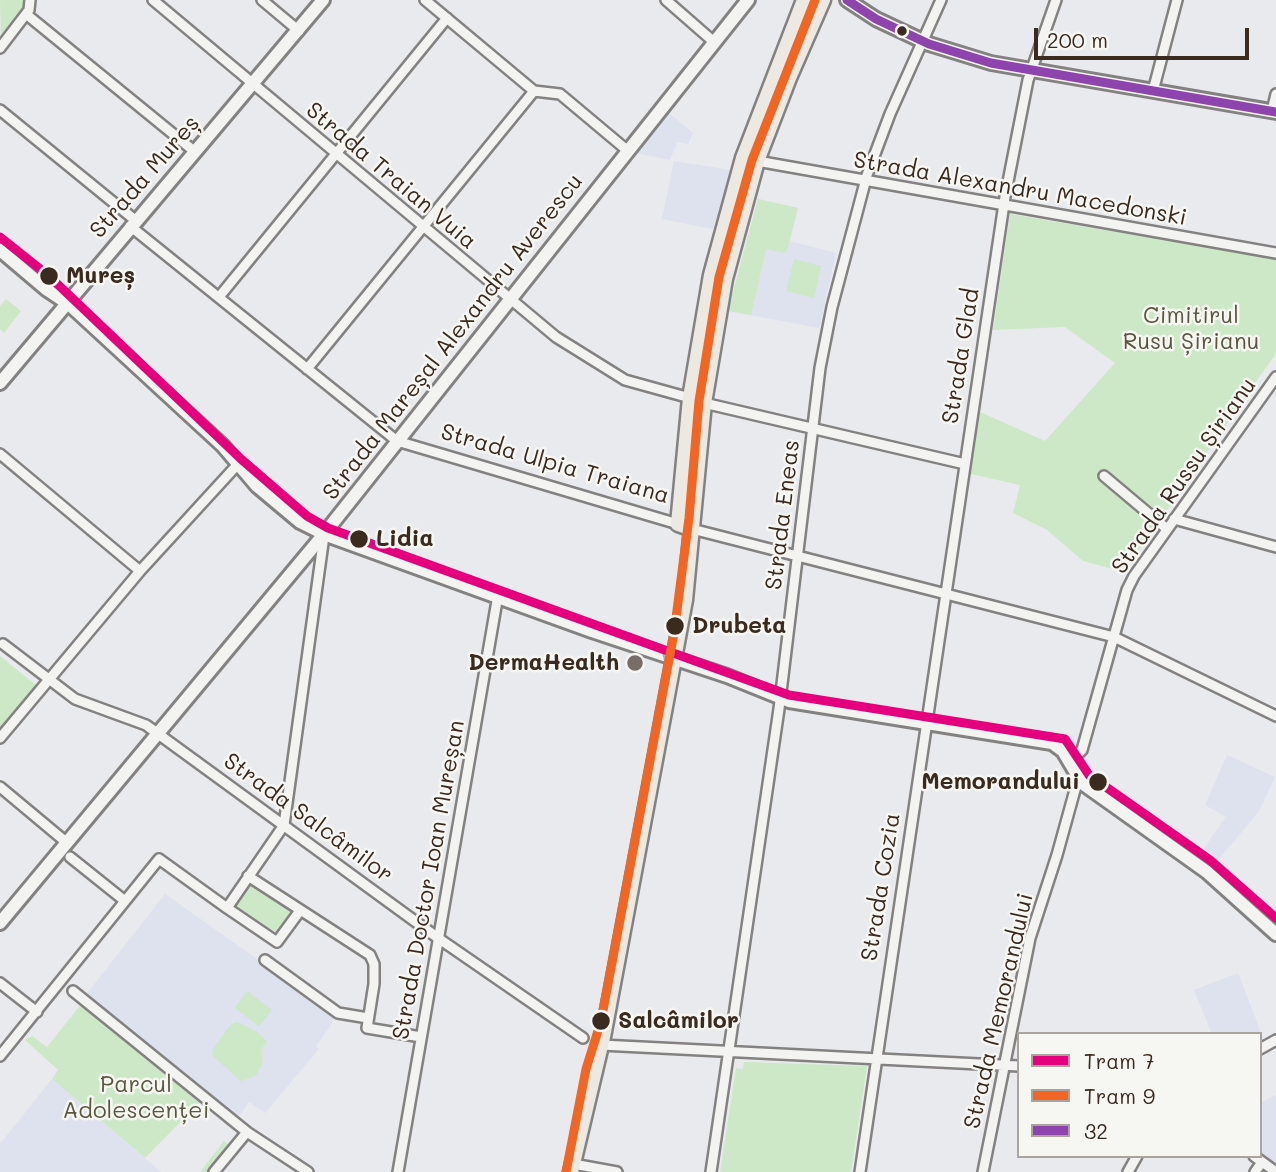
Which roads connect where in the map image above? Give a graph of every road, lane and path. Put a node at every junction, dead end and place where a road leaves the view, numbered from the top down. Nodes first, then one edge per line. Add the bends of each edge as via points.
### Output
1 (30, 0) edge
2 (153, 0) edge
3 (262, 0) edge
4 (323, 0) edge
5 (425, 0) edge
6 (666, 0) edge
7 (748, 0) edge
8 (804, 0) edge
9 (823, 0) edge
10 (847, 0) edge
11 (941, 0) edge
12 (1056, 0) edge
13 (1177, 0) edge
14 (26, 14) junction
15 (447, 18) junction
16 (299, 31) junction
17 (922, 40) junction
18 (714, 42) junction
19 (0, 48) edge
20 (1031, 71) junction
21 (253, 83) junction
22 (534, 91) junction
23 (1153, 91) junction
24 (1276, 94) edge
25 (0, 110) edge
26 (1274, 111) edge
27 (194, 151) junction
28 (628, 151) junction
29 (336, 154) junction
30 (757, 162) junction
31 (865, 182) junction
32 (1004, 205) junction
33 (132, 223) junction
34 (424, 229) junction
35 (0, 250) edge
36 (1276, 253) edge
37 (219, 297) junction
38 (509, 301) junction
39 (66, 302) junction
40 (307, 369) junction
41 (1276, 377) edge
42 (0, 383) edge
43 (697, 401) junction
44 (813, 430) junction
45 (397, 441) junction
46 (0, 454) edge
47 (238, 464) junction
48 (965, 464) junction
49 (1104, 476) dead end
50 (1174, 520) junction
51 (685, 526) junction
52 (1167, 529) junction
53 (324, 534) junction
54 (1276, 547) edge
55 (798, 557) junction
56 (140, 571) junction
57 (498, 595) junction
58 (944, 595) junction
59 (1114, 637) junction
60 (3, 644) dead end
61 (674, 659) junction
62 (48, 681) junction
63 (781, 697) junction
64 (1276, 716) edge
65 (925, 722) junction
66 (156, 732) junction
67 (0, 738) edge
68 (1069, 763) junction
69 (1078, 779) junction
70 (0, 786) edge
71 (284, 825) junction
72 (66, 842) junction
73 (70, 857) dead end
74 (248, 876) junction
75 (125, 901) junction
76 (227, 908) junction
77 (299, 912) junction
78 (0, 923) edge
79 (1276, 934) edge
80 (438, 938) junction
81 (265, 960) dead end
82 (0, 983) edge
83 (74, 991) dead end
84 (37, 1012) junction
85 (368, 1023) junction
86 (421, 1037) junction
87 (583, 1038) dead end
88 (601, 1045) junction
89 (729, 1051) junction
90 (0, 1056) edge
91 (875, 1058) junction
92 (1003, 1064) junction
93 (1017, 1066) edge
94 (247, 1132) junction
95 (1258, 1159) edge
96 (572, 1168) edge
97 (214, 1172) edge
98 (308, 1172) edge
99 (398, 1172) edge
100 (617, 1172) edge
101 (710, 1172) edge
102 (860, 1172) edge
103 (984, 1172) edge
104 (1255, 1172) edge
105 (1276, 1172) edge

1 - 14 street
2 - 21 street, Strada Traian Vuia
3 - 16 street
4 - 16 street, Strada Mureș
5 - 15 street
6 - 18 street
7 - 18 street, Strada Mareșal Alexandru Averescu
8 - 43 main road via 743,158 723,224 700,334
9 - 30 main road
10 - 17 street
11 - 17 street, Strada Eneas
12 - 20 street, Strada Glad
13 - 23 street
14 - 19 street
14 - 27 street
15 - 22 street
15 - 29 street
16 - 21 street, Strada Mureș
17 - 20 street via 976,59
17 - 31 street, Strada Eneas
18 - 28 street, Strada Mareșal Alexandru Averescu
20 - 23 street
20 - 32 street, Strada Glad
21 - 27 street, Strada Mureș
21 - 29 street, Strada Traian Vuia
22 - 28 street via 560,93
22 - 34 street
23 - 26 street
24 - 26 street
25 - 33 street, Strada Ulpia Traiana
27 - 33 street, Strada Mureș
28 - 38 street, Strada Mareșal Alexandru Averescu
29 - 34 street, Strada Traian Vuia
29 - 37 street
30 - 31 street, Strada Alexandru Macedonski
30 - 43 main road
31 - 32 street, Strada Alexandru Macedonski
31 - 44 street, Strada Eneas via 832,307
32 - 36 street, Strada Alexandru Macedonski
32 - 48 street, Strada Glad
33 - 37 street, Strada Ulpia Traiana
33 - 39 street, Strada Mureș
34 - 38 street, Strada Traian Vuia
34 - 40 street
35 - 39 street
37 - 40 street, Strada Ulpia Traiana
38 - 43 street, Strada Traian Vuia via 625,380
38 - 45 street, Strada Mareșal Alexandru Averescu
39 - 42 street, Strada Mureș
39 - 47 street
40 - 45 street, Strada Ulpia Traiana
41 - 50 street, Strada Russu Șirianu
43 - 44 street, Strada Traian Vuia
43 - 51 main road
44 - 48 street, Strada Traian Vuia
44 - 55 street, Strada Eneas
45 - 51 street, Strada Ulpia Traiana
45 - 53 street, Strada Mareșal Alexandru Averescu
46 - 56 street
47 - 53 street via 300,522
47 - 56 street
48 - 58 street, Strada Glad
49 - 52 street
50 - 52 street, Strada Russu Șirianu
50 - 54 street
51 - 55 street, Strada Ulpia Traiana
51 - 61 main road via 685,600
52 - 59 street, Strada Russu Șirianu via 1127,590
53 - 57 street
53 - 66 street, Strada Mareșal Alexandru Averescu
53 - 71 street
55 - 58 street, Strada Ulpia Traiana
55 - 63 street, Strada Eneas
56 - 62 street
57 - 61 street
57 - 80 street, Strada Doctor Ioan Mureșan
58 - 59 street, Strada Ulpia Traiana
58 - 65 street, Strada Glad
59 - 64 street, Strada Ulpia Traiana
59 - 68 street via 1082,750
60 - 62 street, Strada Salcâmilor
61 - 63 street
61 - 88 main road
62 - 66 street, Strada Salcâmilor via 75,699 134,718
62 - 67 street
63 - 65 street
63 - 89 street, Strada Eneas
65 - 68 street via 1045,741 1058,747
65 - 91 street, Strada Cozia
66 - 71 street, Strada Salcâmilor
66 - 72 street, Strada Mareșal Alexandru Averescu
68 - 69 street
69 - 79 street via 1207,872
69 - 92 street, Strada Memorandului via 1030,938
70 - 72 street
71 - 74 street
71 - 80 street, Strada Salcâmilor
72 - 78 street, Strada Mareșal Alexandru Averescu
73 - 75 street
74 - 76 street
74 - 77 street
75 - 76 street via 159,859
75 - 84 street
76 - 77 street via 277,942
77 - 85 street via 370,955 374,964
80 - 86 street, Strada Doctor Ioan Mureșan
80 - 87 street, Strada Salcâmilor
81 - 85 street via 338,1013
82 - 84 street
83 - 94 street
84 - 90 street
85 - 86 street
86 - 99 street, Strada Doctor Ioan Mureșan
88 - 89 street
88 - 96 main road
89 - 91 street
89 - 101 street, Strada Eneas
91 - 92 street
91 - 102 street, Strada Cozia
92 - 93 street
92 - 103 street, Strada Memorandului
94 - 97 street
94 - 98 street
95 - 104 street
95 - 105 street
96 - 100 street

